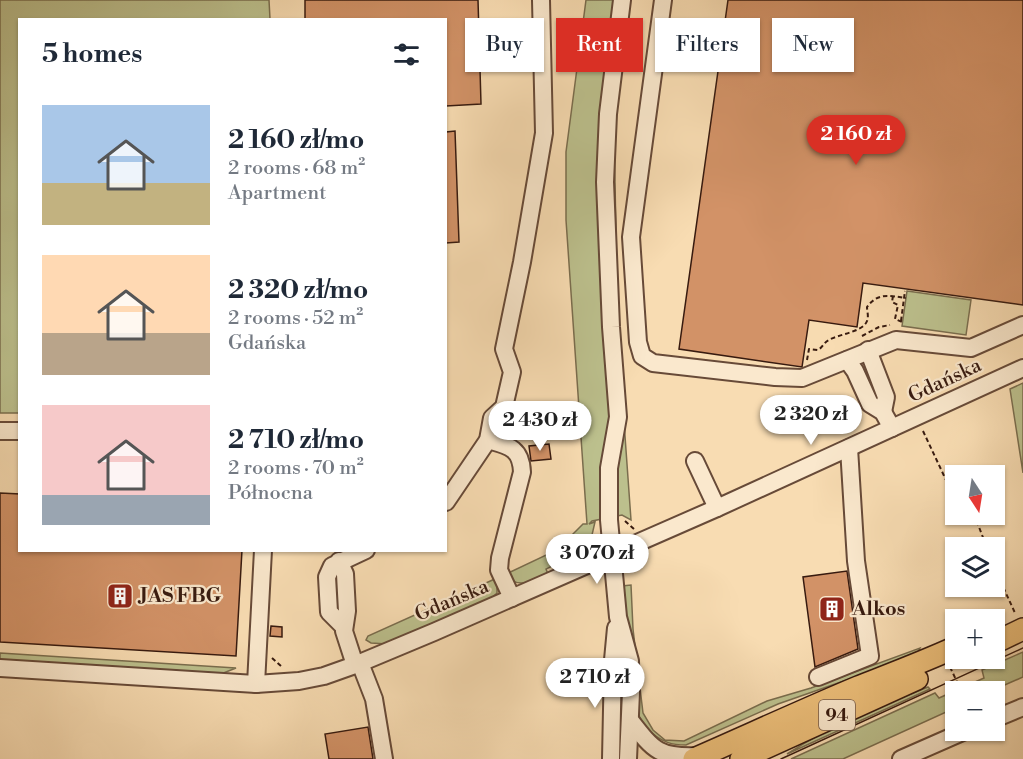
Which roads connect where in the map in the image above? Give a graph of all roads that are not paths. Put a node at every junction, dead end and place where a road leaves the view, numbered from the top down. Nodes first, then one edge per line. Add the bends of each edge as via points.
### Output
1 (541, 0) edge
2 (622, 0) edge
3 (663, 0) edge
4 (1023, 325) edge
5 (863, 344) junction
6 (848, 360) junction
7 (1023, 368) edge
8 (884, 412) junction
9 (892, 428) junction
10 (0, 431) edge
11 (18, 431) edge
12 (488, 440) junction
13 (849, 448) junction
14 (695, 460) dead end
15 (447, 501) edge
16 (717, 508) junction
17 (263, 552) edge
18 (361, 552) edge
19 (612, 554) junction
20 (512, 598) junction
21 (618, 617) junction
22 (1021, 621) edge
23 (1005, 626) edge
24 (1005, 634) edge
25 (945, 652) edge
26 (358, 664) junction
27 (945, 665) edge
28 (0, 668) edge
29 (818, 677) dead end
30 (256, 684) junction
31 (1023, 707) edge
32 (1005, 714) edge
33 (630, 720) junction
34 (945, 740) edge
35 (697, 758) edge
36 (384, 759) edge
37 (611, 759) edge
38 (628, 759) edge
39 (741, 759) edge
40 (901, 759) edge

1 - 12 street via 544,133 504,348 512,372 504,407 492,418
2 - 19 street via 608,114 605,182 610,327 618,417 609,468
3 - 6 street via 631,237 642,356 653,363 774,382 802,378
4 - 5 street via 971,348 896,340
5 - 6 street
5 - 8 street via 886,397
6 - 8 street via 870,404
7 - 9 street, Gdańska
8 - 9 street
9 - 13 street, Gdańska
10 - 11 street
12 - 15 street
12 - 20 street via 506,445 522,459 500,558 500,570
13 - 16 street, Gdańska
13 - 29 street via 856,561 870,656
14 - 16 street
16 - 19 street, Gdańska
17 - 30 street
18 - 26 street via 339,561 345,574 347,611 343,626
19 - 20 street, Gdańska
19 - 21 street
20 - 26 street, Gdańska
21 - 33 street via 630,661
21 - 37 street
22 - 23 main road
22 - 24 main road
25 - 35 main road, 94
26 - 30 street, Gdańska via 309,679
26 - 36 street via 374,699
27 - 39 main road, 94
28 - 30 street, Gdańska
31 - 32 street
33 - 35 street via 651,745 670,756
33 - 38 street
34 - 40 street

